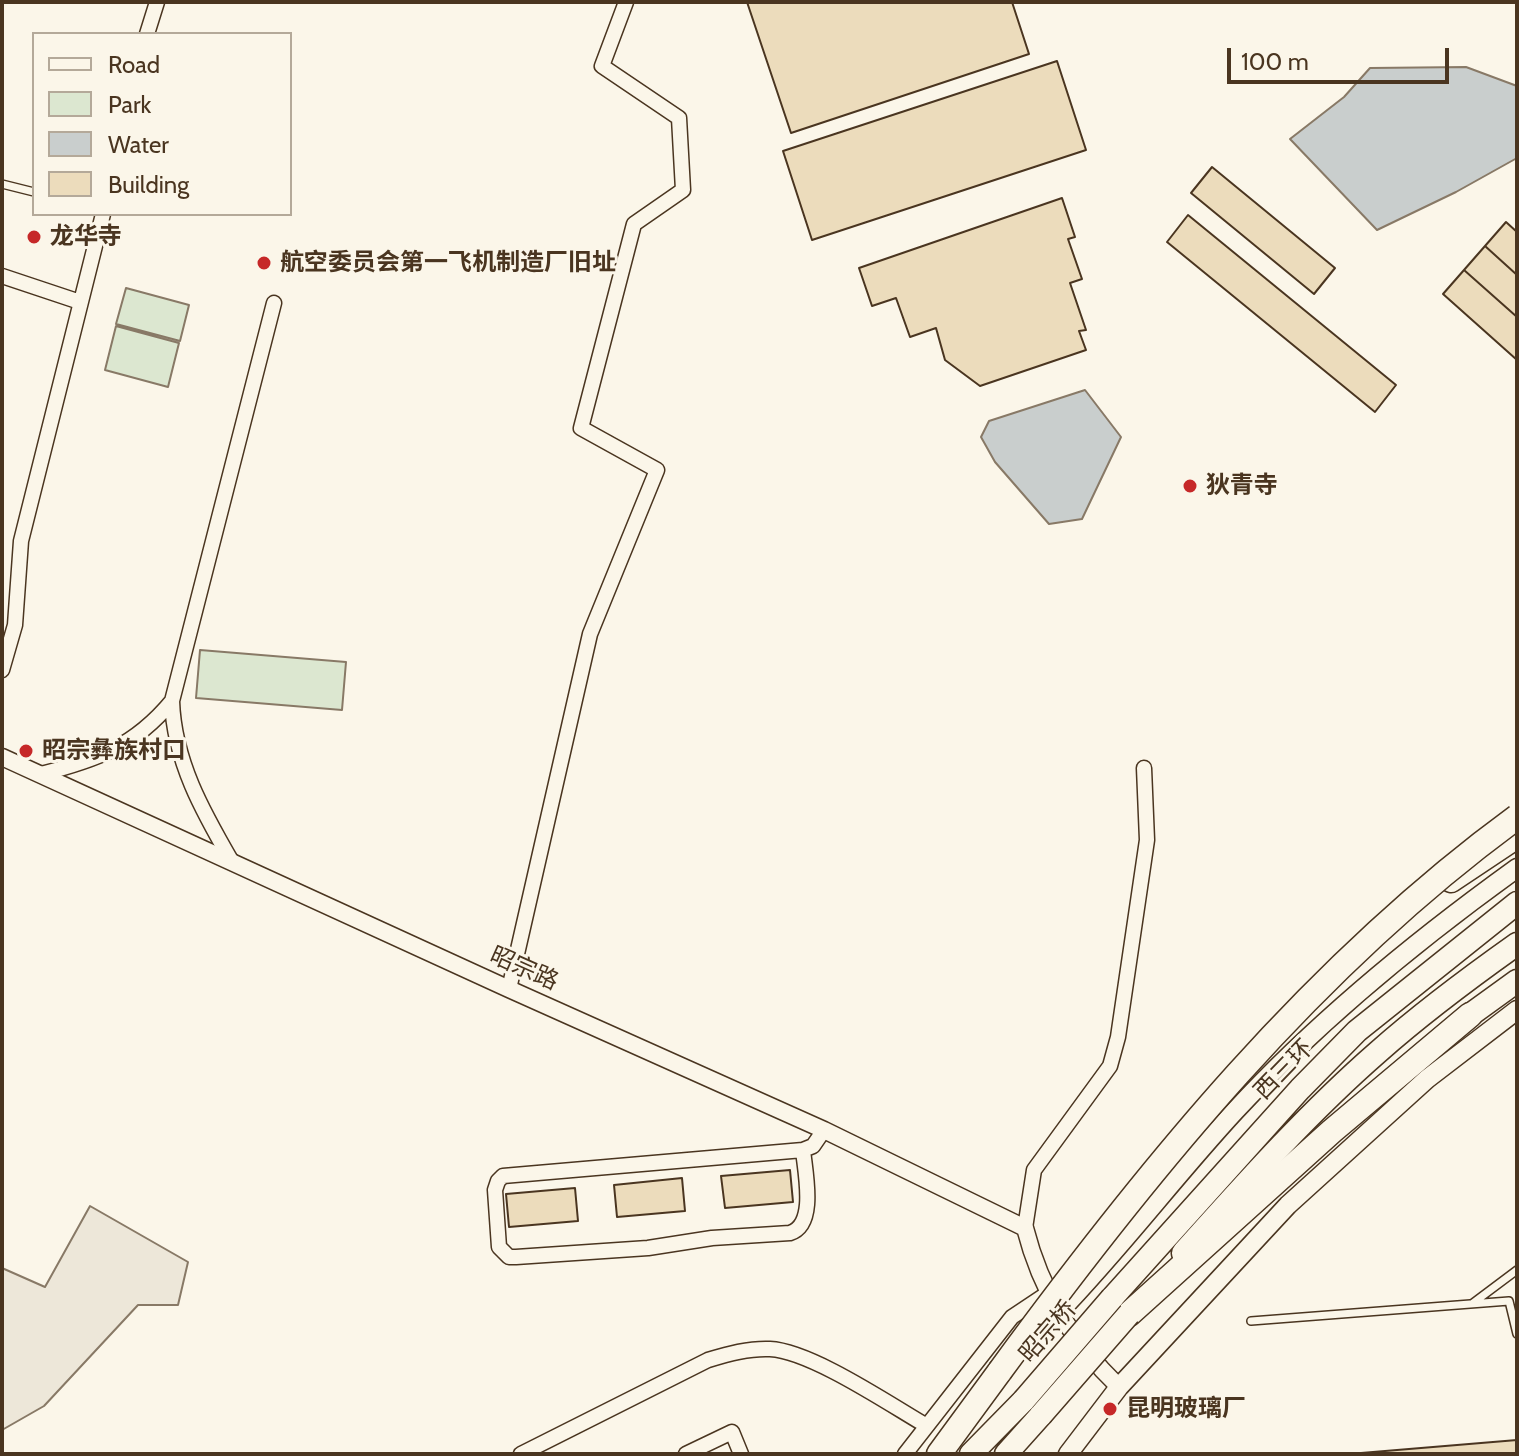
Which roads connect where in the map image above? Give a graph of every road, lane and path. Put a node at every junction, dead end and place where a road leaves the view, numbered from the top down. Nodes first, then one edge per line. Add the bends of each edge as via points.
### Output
1 (157, 2) edge
2 (626, 2) edge
3 (148, 32) edge
4 (2, 184) edge
5 (32, 192) edge
6 (102, 216) edge
7 (2, 276) edge
8 (80, 302) junction
9 (274, 303) dead end
10 (2, 670) edge
11 (172, 701) junction
12 (2, 757) edge
13 (1144, 768) dead end
14 (41, 774) junction
15 (1517, 817) edge
16 (1517, 837) edge
17 (232, 862) junction
18 (1517, 868) edge
19 (1517, 903) edge
20 (1395, 919) junction
21 (1517, 944) edge
22 (1517, 981) edge
23 (509, 989) junction
24 (1517, 1010) edge
25 (1470, 1015) joint
26 (824, 1130) junction
27 (803, 1150) junction
28 (1025, 1228) junction
29 (1517, 1270) edge
30 (1048, 1293) junction
31 (1471, 1304) junction
32 (1121, 1306) junction
33 (1058, 1313) junction
34 (1251, 1321) dead end
35 (1517, 1334) edge
36 (1119, 1387) junction
37 (1032, 1407) junction
38 (927, 1426) junction
39 (522, 1454) edge
40 (686, 1454) edge
41 (741, 1454) edge
42 (905, 1454) edge
43 (939, 1454) edge
44 (971, 1454) edge
45 (1006, 1454) edge
46 (1068, 1454) edge

1 - 3 street
2 - 23 street via 602,66 679,118 683,190 634,224 581,428 657,470 590,634
4 - 5 lane
6 - 8 street
7 - 8 street
8 - 10 street via 21,541 15,625
9 - 11 street
11 - 14 street via 154,723 111,752
11 - 17 street via 180,756
12 - 14 street, 昭宗路
13 - 28 street via 1147,840 1118,1037 1110,1066 1034,1170
14 - 17 street, 昭宗路
15 - 20 highway, bridge
16 - 20 highway, bridge
17 - 23 street, 昭宗路
18 - 33 main road via 1315,1033 1238,1108
19 - 32 highway, 西三环 via 1357,1031 1300,1089
20 - 43 highway, bridge via 1201,1115 1098,1239
21 - 32 highway via 1376,1053
22 - 25 highway
23 - 26 street, 昭宗路
24 - 36 main road via 1427,1079 1288,1205
25 - 32 highway
26 - 27 street
26 - 28 street, 昭宗路
27 - 27 street via 503,1176 495,1190 499,1247 516,1257 790,1233 805,1220 808,1205
28 - 30 street
29 - 31 lane
30 - 33 street
30 - 38 street via 1012,1317
31 - 34 lane
31 - 35 lane via 1509,1301
32 - 37 highway, 昭宗桥, bridge
33 - 36 street
36 - 46 main road
37 - 44 highway
37 - 45 highway
38 - 39 street via 803,1356 771,1349 708,1360
38 - 42 street
40 - 41 street via 732,1432

